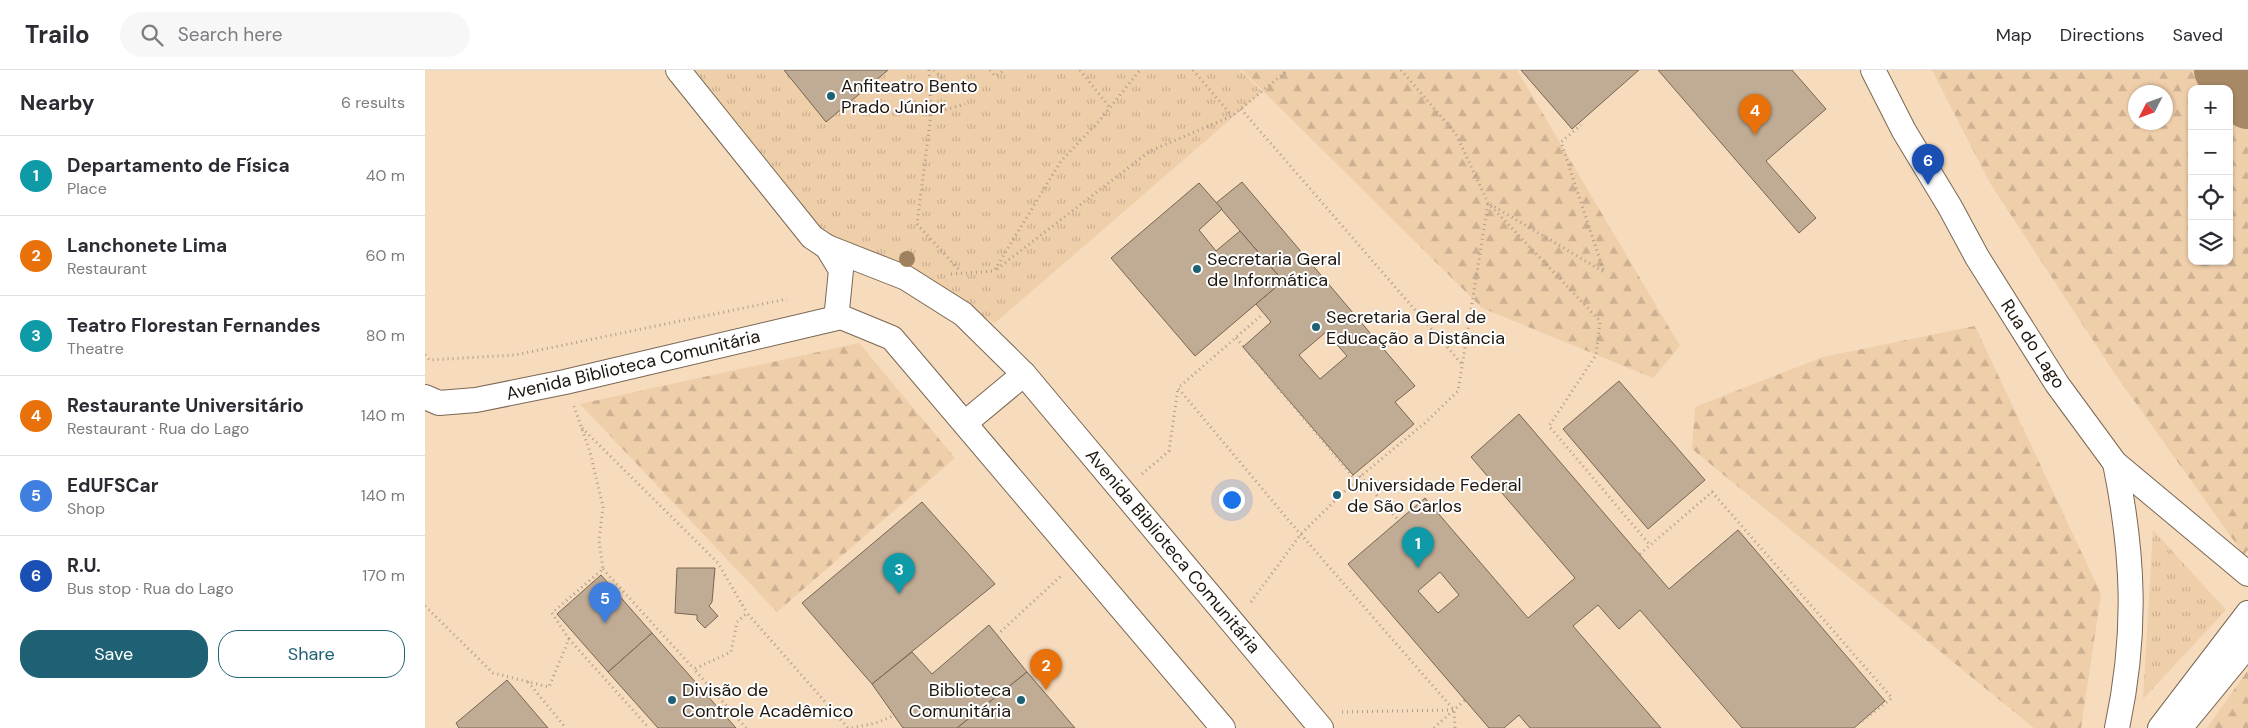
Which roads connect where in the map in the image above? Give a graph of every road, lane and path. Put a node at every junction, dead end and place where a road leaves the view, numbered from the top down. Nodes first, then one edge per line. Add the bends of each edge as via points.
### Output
1 (678, 70) edge
2 (929, 70) edge
3 (934, 70) edge
4 (990, 70) edge
5 (1005, 70) edge
6 (1080, 70) edge
7 (1193, 70) edge
8 (1288, 70) edge
9 (1401, 70) edge
10 (1873, 70) edge
11 (952, 88) dead end
12 (965, 104) dead end
13 (1110, 108) dead end
14 (1241, 109) junction
15 (931, 114) junction
16 (1232, 116) junction
17 (1581, 126) dead end
18 (1488, 203) junction
19 (827, 247) junction
20 (994, 271) dead end
21 (961, 273) dead end
22 (1264, 313) dead end
23 (841, 317) junction
24 (1236, 338) junction
25 (1462, 364) junction
26 (1024, 374) junction
27 (565, 382) junction
28 (1178, 388) junction
29 (425, 397) edge
30 (965, 423) junction
31 (582, 428) junction
32 (2115, 462) junction
33 (1360, 476) junction
34 (1356, 480) junction
35 (1122, 491) junction
36 (1399, 521) dead end
37 (1301, 534) junction
38 (1651, 545) junction
39 (1640, 554) dead end
40 (1080, 558) junction
41 (603, 570) junction
42 (2248, 574) edge
43 (425, 606) edge
44 (747, 613) junction
45 (2248, 613) edge
46 (1234, 624) junction
47 (997, 635) dead end
48 (569, 639) junction
49 (2248, 645) edge
50 (694, 669) junction
51 (527, 681) junction
52 (1465, 700) dead end
53 (1454, 710) junction
54 (893, 716) dead end
55 (1314, 720) edge
56 (1862, 721) dead end
57 (566, 728) edge
58 (649, 728) edge
59 (746, 728) edge
60 (848, 728) edge
61 (852, 728) edge
62 (1223, 728) edge
63 (1434, 728) edge
64 (1455, 728) edge
65 (2117, 728) edge
66 (2160, 728) edge
67 (2180, 728) edge

1 - 19 street, Avenida Biblioteca Comunitária via 806,231
2 - 15 path
3 - 11 path
4 - 5 path via 995,76
6 - 13 path
7 - 16 path
8 - 14 path
9 - 18 path via 1456,134
10 - 32 street, Rua do Lago via 1904,132 1977,257 2057,384
12 - 15 path
14 - 16 path
14 - 25 path
15 - 21 path via 917,224
16 - 20 path via 1150,151
17 - 18 path via 1561,142 1604,272
18 - 25 path
18 - 38 path via 1600,321 1596,355 1549,426
19 - 23 street, Avenida Biblioteca Comunitária via 841,270 837,310
19 - 26 street, Avenida Biblioteca Comunitária via 906,278 963,314
22 - 24 path
23 - 27 street, Avenida Biblioteca Comunitária
23 - 30 street via 892,338
24 - 28 path
24 - 34 path
25 - 33 path via 1458,391
26 - 30 street
26 - 35 street, Avenida Biblioteca Comunitária
27 - 29 street, Avenida Biblioteca Comunitária via 476,400 439,403
27 - 31 path
28 - 35 path via 1169,451
28 - 37 path
30 - 40 street
31 - 41 path via 603,508 599,540
31 - 44 path via 718,563
32 - 42 street, Rua do Lago
32 - 65 street via 2127,518 2132,575 2132,632 2126,688
33 - 34 path
33 - 36 path
34 - 37 path
35 - 46 street, Avenida Biblioteca Comunitária
37 - 46 path
37 - 53 path
38 - 39 path
38 - 56 path via 1712,492 1892,698
40 - 47 path
40 - 62 street
41 - 48 path via 552,613
41 - 50 path
43 - 51 path via 493,673
44 - 50 path via 737,622 731,652
44 - 60 path
45 - 66 street
46 - 55 street, Avenida Biblioteca Comunitária
48 - 51 path via 549,687
48 - 58 path
49 - 67 street
50 - 59 path
51 - 57 path
52 - 53 path
53 - 55 path
53 - 63 path
53 - 64 path
54 - 61 path

